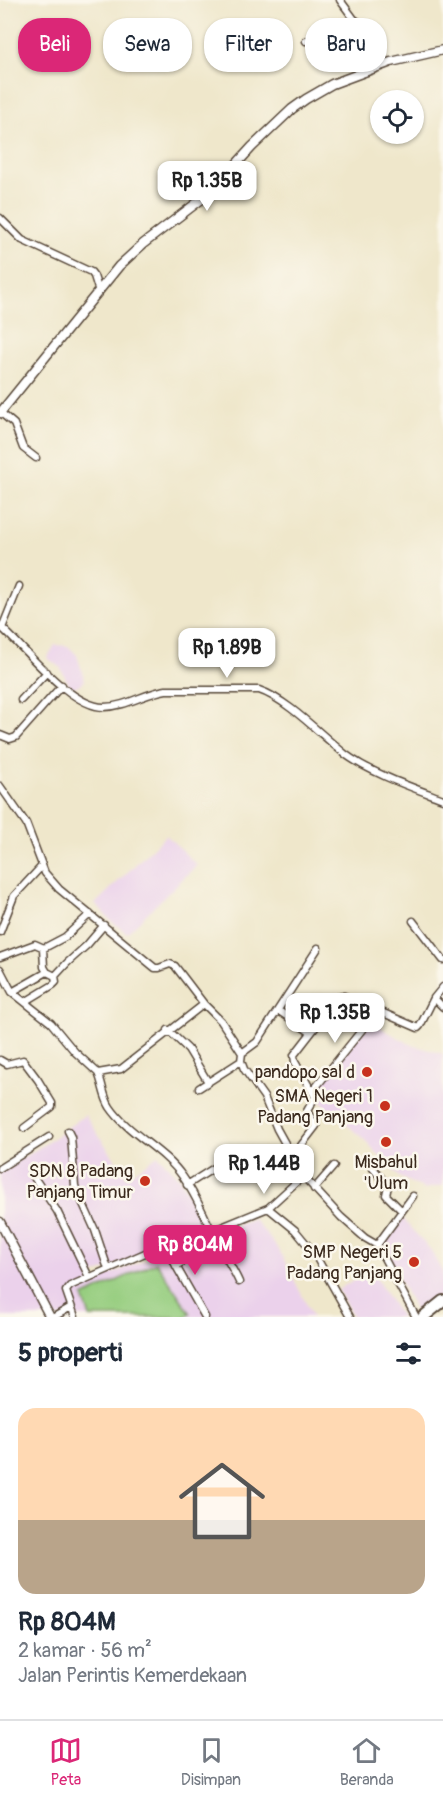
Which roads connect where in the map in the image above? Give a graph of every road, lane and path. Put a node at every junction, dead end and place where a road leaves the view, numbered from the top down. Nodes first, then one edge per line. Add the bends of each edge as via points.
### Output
1 (340, 0) edge
2 (353, 18) edge
3 (443, 50) edge
4 (387, 64) edge
5 (364, 72) edge
6 (0, 218) edge
7 (99, 292) junction
8 (0, 412) edge
9 (36, 458) dead end
10 (20, 586) dead end
11 (1, 627) edge
12 (47, 672) junction
13 (62, 685) junction
14 (21, 700) dead end
15 (0, 735) edge
16 (1, 789) edge
17 (443, 800) edge
18 (41, 867) junction
19 (90, 914) junction
20 (413, 921) dead end
21 (104, 925) junction
22 (0, 932) edge
23 (43, 948) junction
24 (318, 948) dead end
25 (0, 957) edge
26 (443, 960) edge
27 (0, 969) edge
28 (47, 972) junction
29 (55, 976) junction
30 (443, 987) edge
31 (12, 992) junction
32 (434, 998) junction
33 (25, 1002) junction
34 (204, 1004) junction
35 (443, 1007) edge
36 (279, 1011) junction
37 (376, 1011) junction
38 (168, 1030) junction
39 (310, 1032) junction
40 (242, 1057) junction
41 (0, 1060) edge
42 (98, 1073) junction
43 (208, 1082) junction
44 (199, 1088) dead end
45 (312, 1092) junction
46 (24, 1128) dead end
47 (68, 1131) dead end
48 (49, 1137) dead end
49 (292, 1156) junction
50 (366, 1160) dead end
51 (225, 1161) dead end
52 (334, 1166) dead end
53 (0, 1168) edge
54 (31, 1173) dead end
55 (303, 1176) junction
56 (187, 1185) junction
57 (314, 1189) junction
58 (413, 1196) dead end
59 (268, 1208) junction
60 (402, 1211) junction
61 (0, 1222) edge
62 (212, 1231) junction
63 (218, 1241) junction
64 (166, 1244) junction
65 (377, 1245) junction
66 (176, 1266) junction
67 (108, 1269) junction
68 (89, 1277) junction
69 (239, 1282) dead end
70 (443, 1301) edge
71 (71, 1307) junction
72 (52, 1317) edge
73 (75, 1317) edge
74 (205, 1317) edge
75 (350, 1317) edge
76 (416, 1317) edge
77 (423, 1317) edge

1 - 2 street
3 - 4 main road
5 - 7 main road via 332,84 292,110 211,192 119,266
6 - 7 street via 22,240 91,272
7 - 8 main road
8 - 9 street via 15,426 23,448
10 - 11 street
11 - 12 street
12 - 13 street
12 - 14 street
13 - 15 street via 16,737 6,739
13 - 17 street via 88,704 105,707 166,690 259,690 363,765
16 - 18 street via 26,823
18 - 19 street via 59,889
18 - 22 street via 14,896
19 - 21 street
19 - 23 street via 64,937
20 - 26 street
21 - 29 street
21 - 34 street via 155,968 174,966
23 - 25 street via 35,944
23 - 28 street
24 - 36 street
27 - 31 street
28 - 29 street
28 - 31 street
29 - 33 street via 53,985
30 - 32 street
31 - 33 street
32 - 35 street
32 - 37 street via 418,1028
33 - 42 street via 51,1023
34 - 38 street
34 - 40 street via 221,1021
36 - 39 street
36 - 40 street
37 - 39 street via 341,996
37 - 45 street
38 - 42 street via 120,1069
38 - 43 street via 188,1049
39 - 45 street via 294,1058
40 - 43 street
40 - 49 street via 244,1069 264,1097
41 - 46 street via 7,1064 23,1060 52,1103
42 - 56 street via 112,1109
43 - 44 street
45 - 49 street via 315,1100 307,1111 315,1128
47 - 67 street via 75,1186
48 - 53 street
49 - 55 street
50 - 60 street via 388,1186 386,1195
51 - 56 street
52 - 57 street
54 - 68 street via 57,1211
55 - 57 street
55 - 59 street
56 - 62 street
57 - 65 street
58 - 60 street
59 - 62 street
59 - 75 street via 295,1230 314,1253
60 - 65 street
61 - 72 main road
62 - 63 street
62 - 64 street
63 - 66 street
63 - 69 street
64 - 66 street
64 - 67 street
65 - 76 street
66 - 74 street
67 - 68 street
68 - 71 street via 67,1289
70 - 77 highway
71 - 72 street
71 - 73 street

